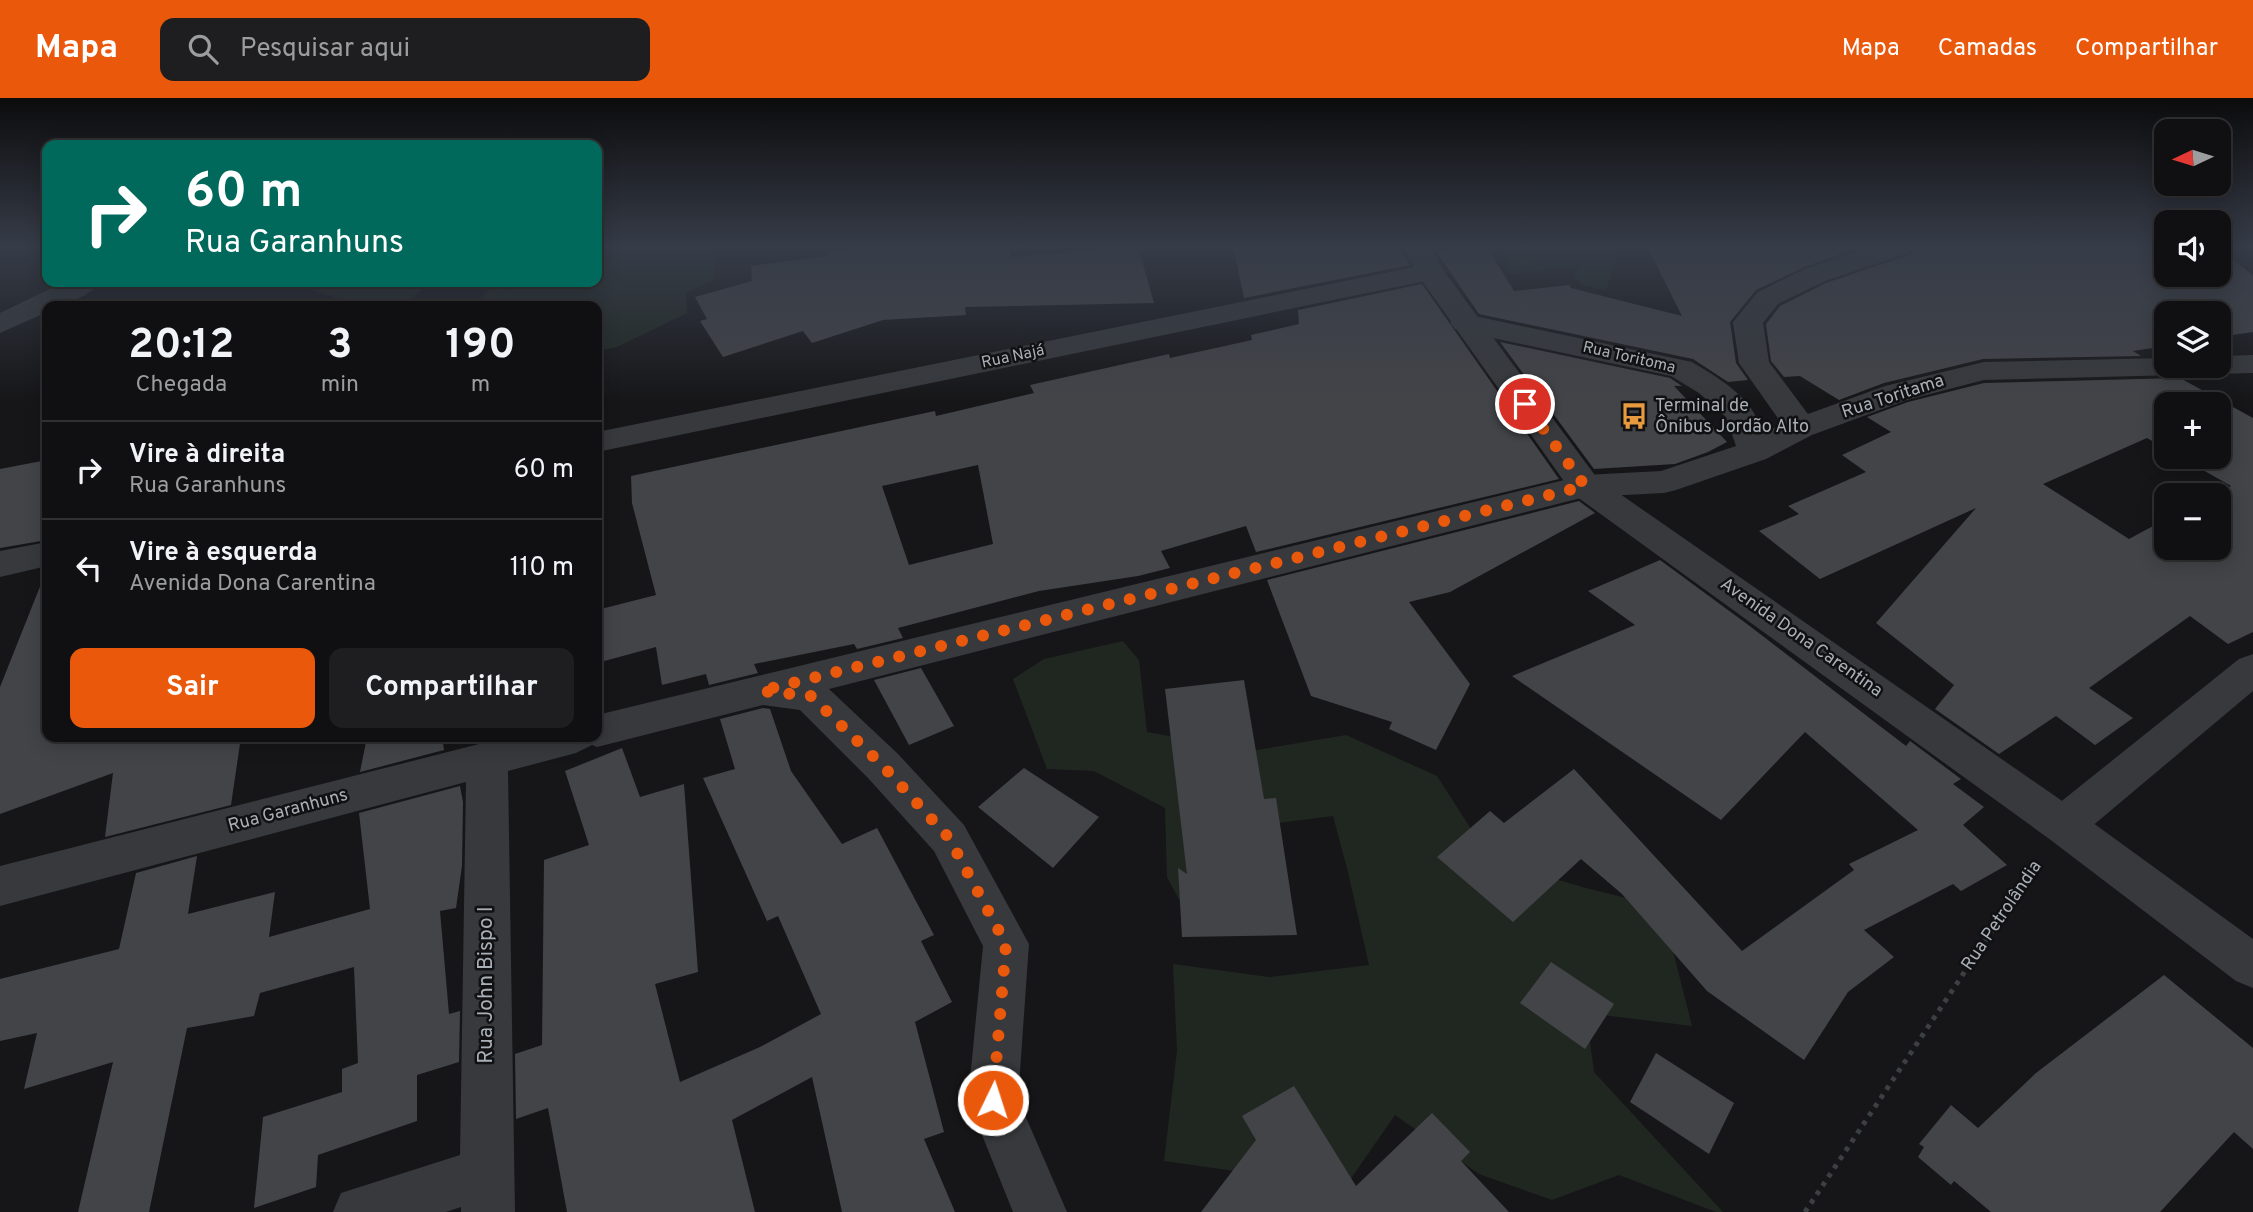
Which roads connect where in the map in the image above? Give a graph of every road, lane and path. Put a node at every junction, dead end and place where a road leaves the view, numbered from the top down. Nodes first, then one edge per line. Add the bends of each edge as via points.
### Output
1 (1247, 298) edge
2 (1449, 298) edge
3 (1768, 298) edge
4 (42, 303) edge
5 (1465, 323) junction
6 (0, 324) edge
7 (2253, 364) edge
8 (2231, 365) edge
9 (2154, 367) edge
10 (1801, 428) junction
11 (602, 441) edge
12 (1754, 451) junction
13 (1585, 486) junction
14 (42, 555) edge
15 (0, 564) edge
16 (2253, 669) edge
17 (760, 691) junction
18 (602, 731) edge
19 (556, 742) edge
20 (487, 759) junction
21 (2063, 825) junction
22 (0, 886) edge
23 (2253, 966) edge
24 (487, 1192) edge
25 (360, 1212) edge
26 (1040, 1212) edge
27 (1805, 1212) edge

1 - 11 street, Rua Najá
2 - 5 street, Avenida Dona Carentina
3 - 10 street via 1748,322 1754,363
4 - 6 street
5 - 12 street, Rua Toritoma via 1681,369 1710,386 1740,413
5 - 13 street, Avenida Dona Carentina
7 - 8 street
9 - 10 street, Rua Toritama via 1984,371 1896,393
10 - 12 street, Rua Toritama
12 - 13 street, Rua Toritama via 1664,482
13 - 17 street
13 - 21 street, Avenida Dona Carentina
14 - 15 street
16 - 21 street
17 - 18 street
17 - 26 street via 811,696 883,766 949,838 1006,944 993,1100
19 - 20 street, Rua Garanhuns
20 - 22 street, Rua Garanhuns
20 - 24 street, Rua John Bispo I
21 - 23 street, Avenida Dona Carentina
21 - 27 path, Rua Petrolândia
24 - 25 street

